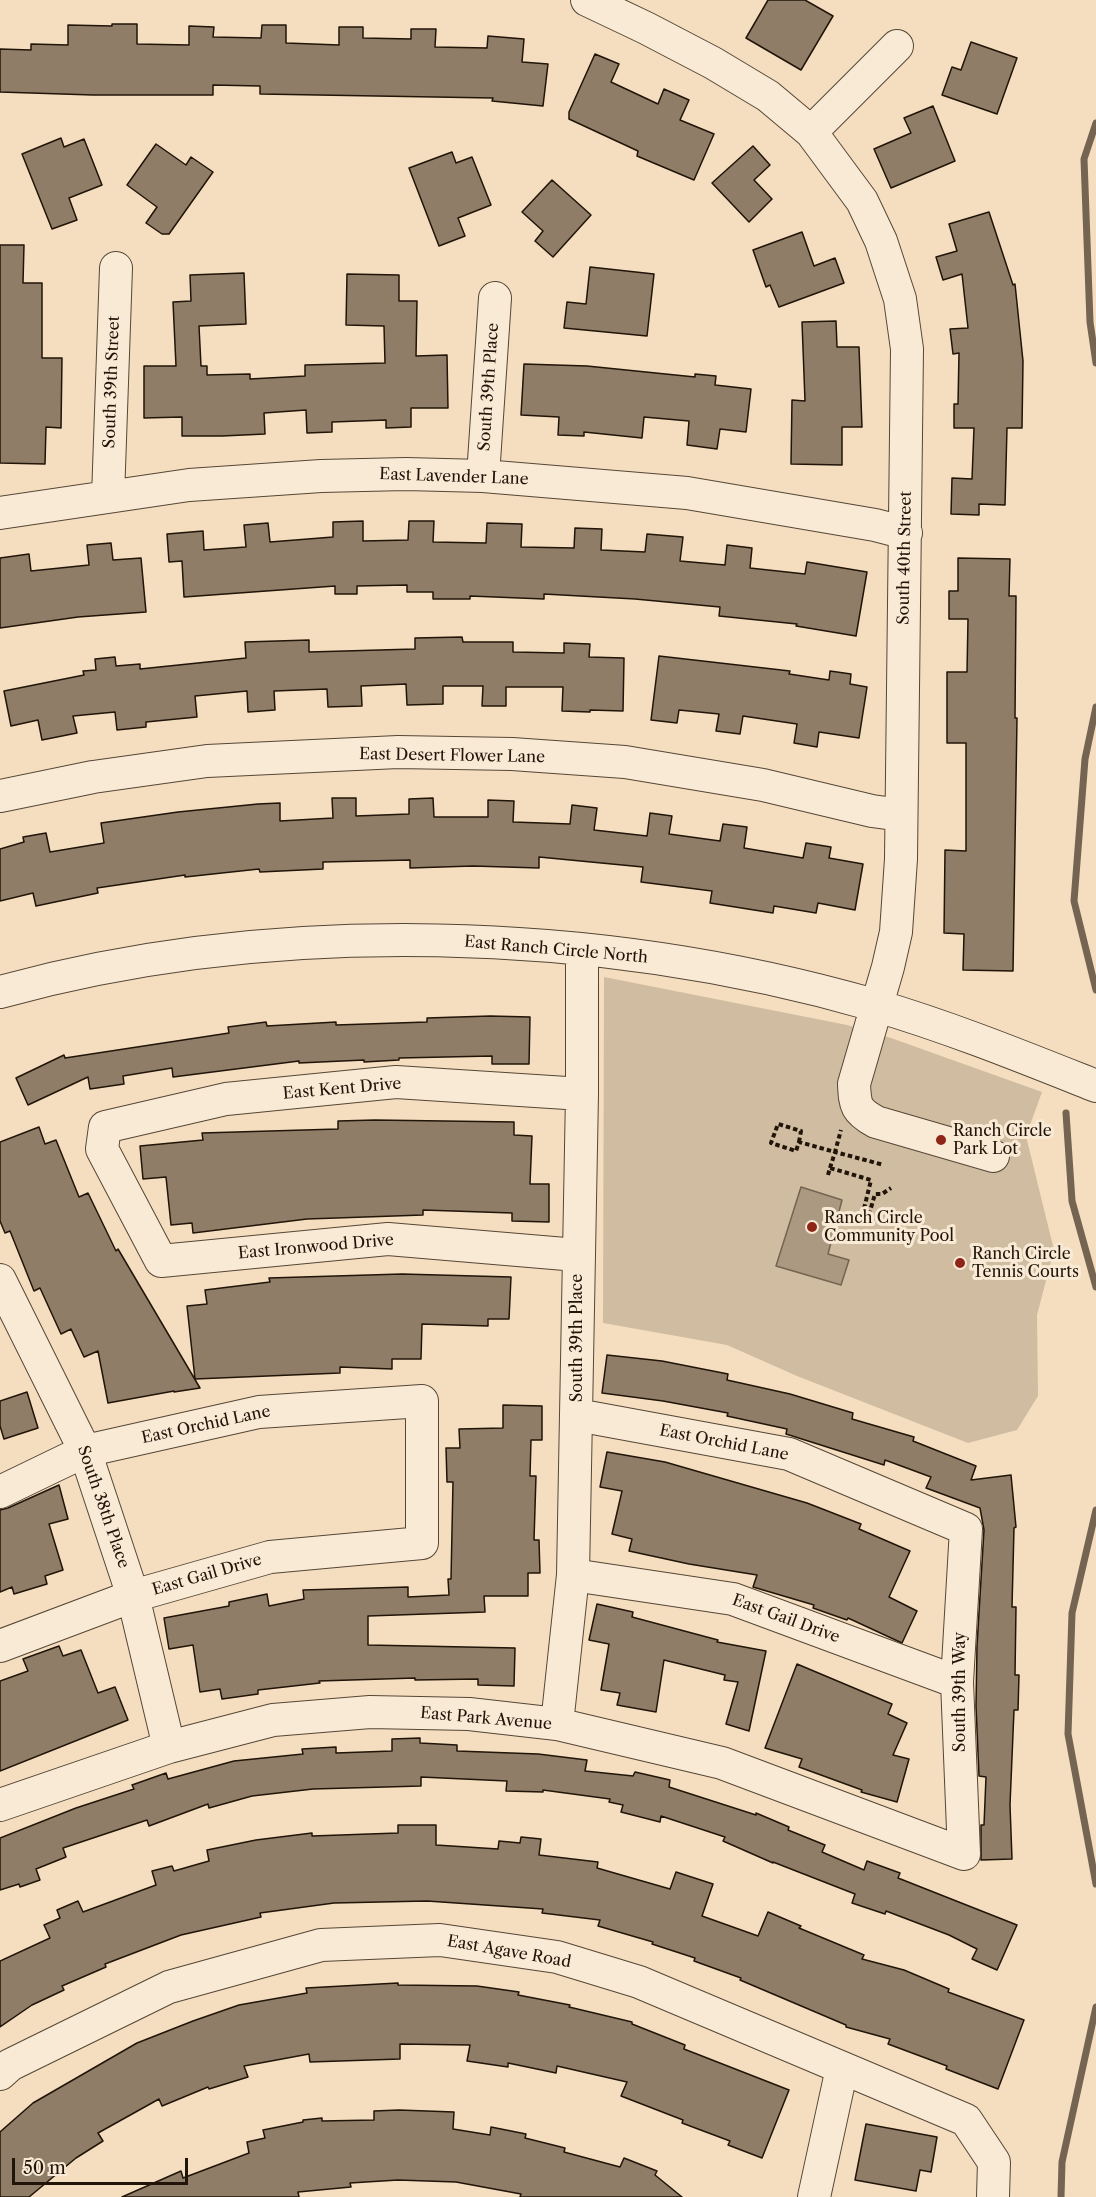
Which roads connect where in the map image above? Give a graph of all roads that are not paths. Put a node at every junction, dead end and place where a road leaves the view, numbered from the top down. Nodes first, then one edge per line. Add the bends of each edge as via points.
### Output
1 (586, 0) edge
2 (897, 46) dead end
3 (811, 132) junction
4 (116, 268) dead end
5 (495, 298) dead end
6 (483, 476) junction
7 (108, 497) junction
8 (0, 513) edge
9 (906, 533) junction
10 (0, 796) edge
11 (901, 815) junction
12 (582, 950) junction
13 (0, 992) edge
14 (877, 1006) junction
15 (1096, 1086) edge
16 (582, 1094) junction
17 (993, 1156) dead end
18 (578, 1255) junction
19 (161, 1261) joint
20 (4, 1297) edge
21 (577, 1415) junction
22 (86, 1451) junction
23 (0, 1492) edge
24 (966, 1529) joint
25 (422, 1543) joint
26 (573, 1575) junction
27 (133, 1596) junction
28 (0, 1646) edge
29 (957, 1682) junction
30 (556, 1724) junction
31 (170, 1747) junction
32 (0, 1805) edge
33 (964, 1854) joint
34 (842, 2068) junction
35 (0, 2074) edge
36 (814, 2197) edge
37 (993, 2197) edge

1 - 3 street, South 40th Street via 713,63 768,96
2 - 3 street
3 - 9 street, South 40th Street via 862,201 900,299 907,349
4 - 7 street, South 39th Street
5 - 6 street, South 39th Place
6 - 7 street, East Lavender Lane via 321,476 189,485
6 - 9 street, East Lavender Lane via 687,493
7 - 8 street, East Lavender Lane
9 - 11 street, South 40th Street
10 - 11 street, East Desert Flower Lane via 93,777 207,761 398,752 512,754 625,762 763,785
11 - 14 street, South 40th Street via 896,932
12 - 13 street, East Ranch Circle North via 442,941 298,944 128,964
12 - 14 street, East Ranch Circle North via 720,969
12 - 16 street, South 39th Place
14 - 15 street, East Ranch Circle North
14 - 17 street, South 40th Street via 854,1083 860,1113 876,1122
16 - 18 street, South 39th Place
16 - 19 street, East Kent Drive via 396,1082 226,1099 105,1127 102,1149
18 - 19 street, East Ironwood Drive via 388,1239
18 - 21 street, South 39th Place
20 - 22 street, South 38th Place
21 - 24 street, East Orchid Lane via 789,1454
21 - 26 street, South 39th Place
22 - 23 street, East Orchid Lane
22 - 25 street, East Orchid Lane via 259,1412 422,1401
22 - 27 street, South 38th Place
24 - 29 street, South 39th Way
25 - 27 street, East Gail Drive via 270,1557
26 - 29 street, East Gail Drive via 733,1599
26 - 30 street, South 39th Place
27 - 28 street, East Gail Drive
27 - 31 street, South 38th Place
29 - 33 street, South 39th Way
30 - 31 street, East Park Avenue via 469,1714 370,1712 273,1720
30 - 33 street, East Park Avenue via 722,1763
31 - 32 street, East Park Avenue
34 - 35 street, East Agave Road via 629,1979 557,1957 440,1940 321,1945 170,1987 10,2065
34 - 36 street
34 - 37 street, East Agave Road via 966,2120 994,2163

